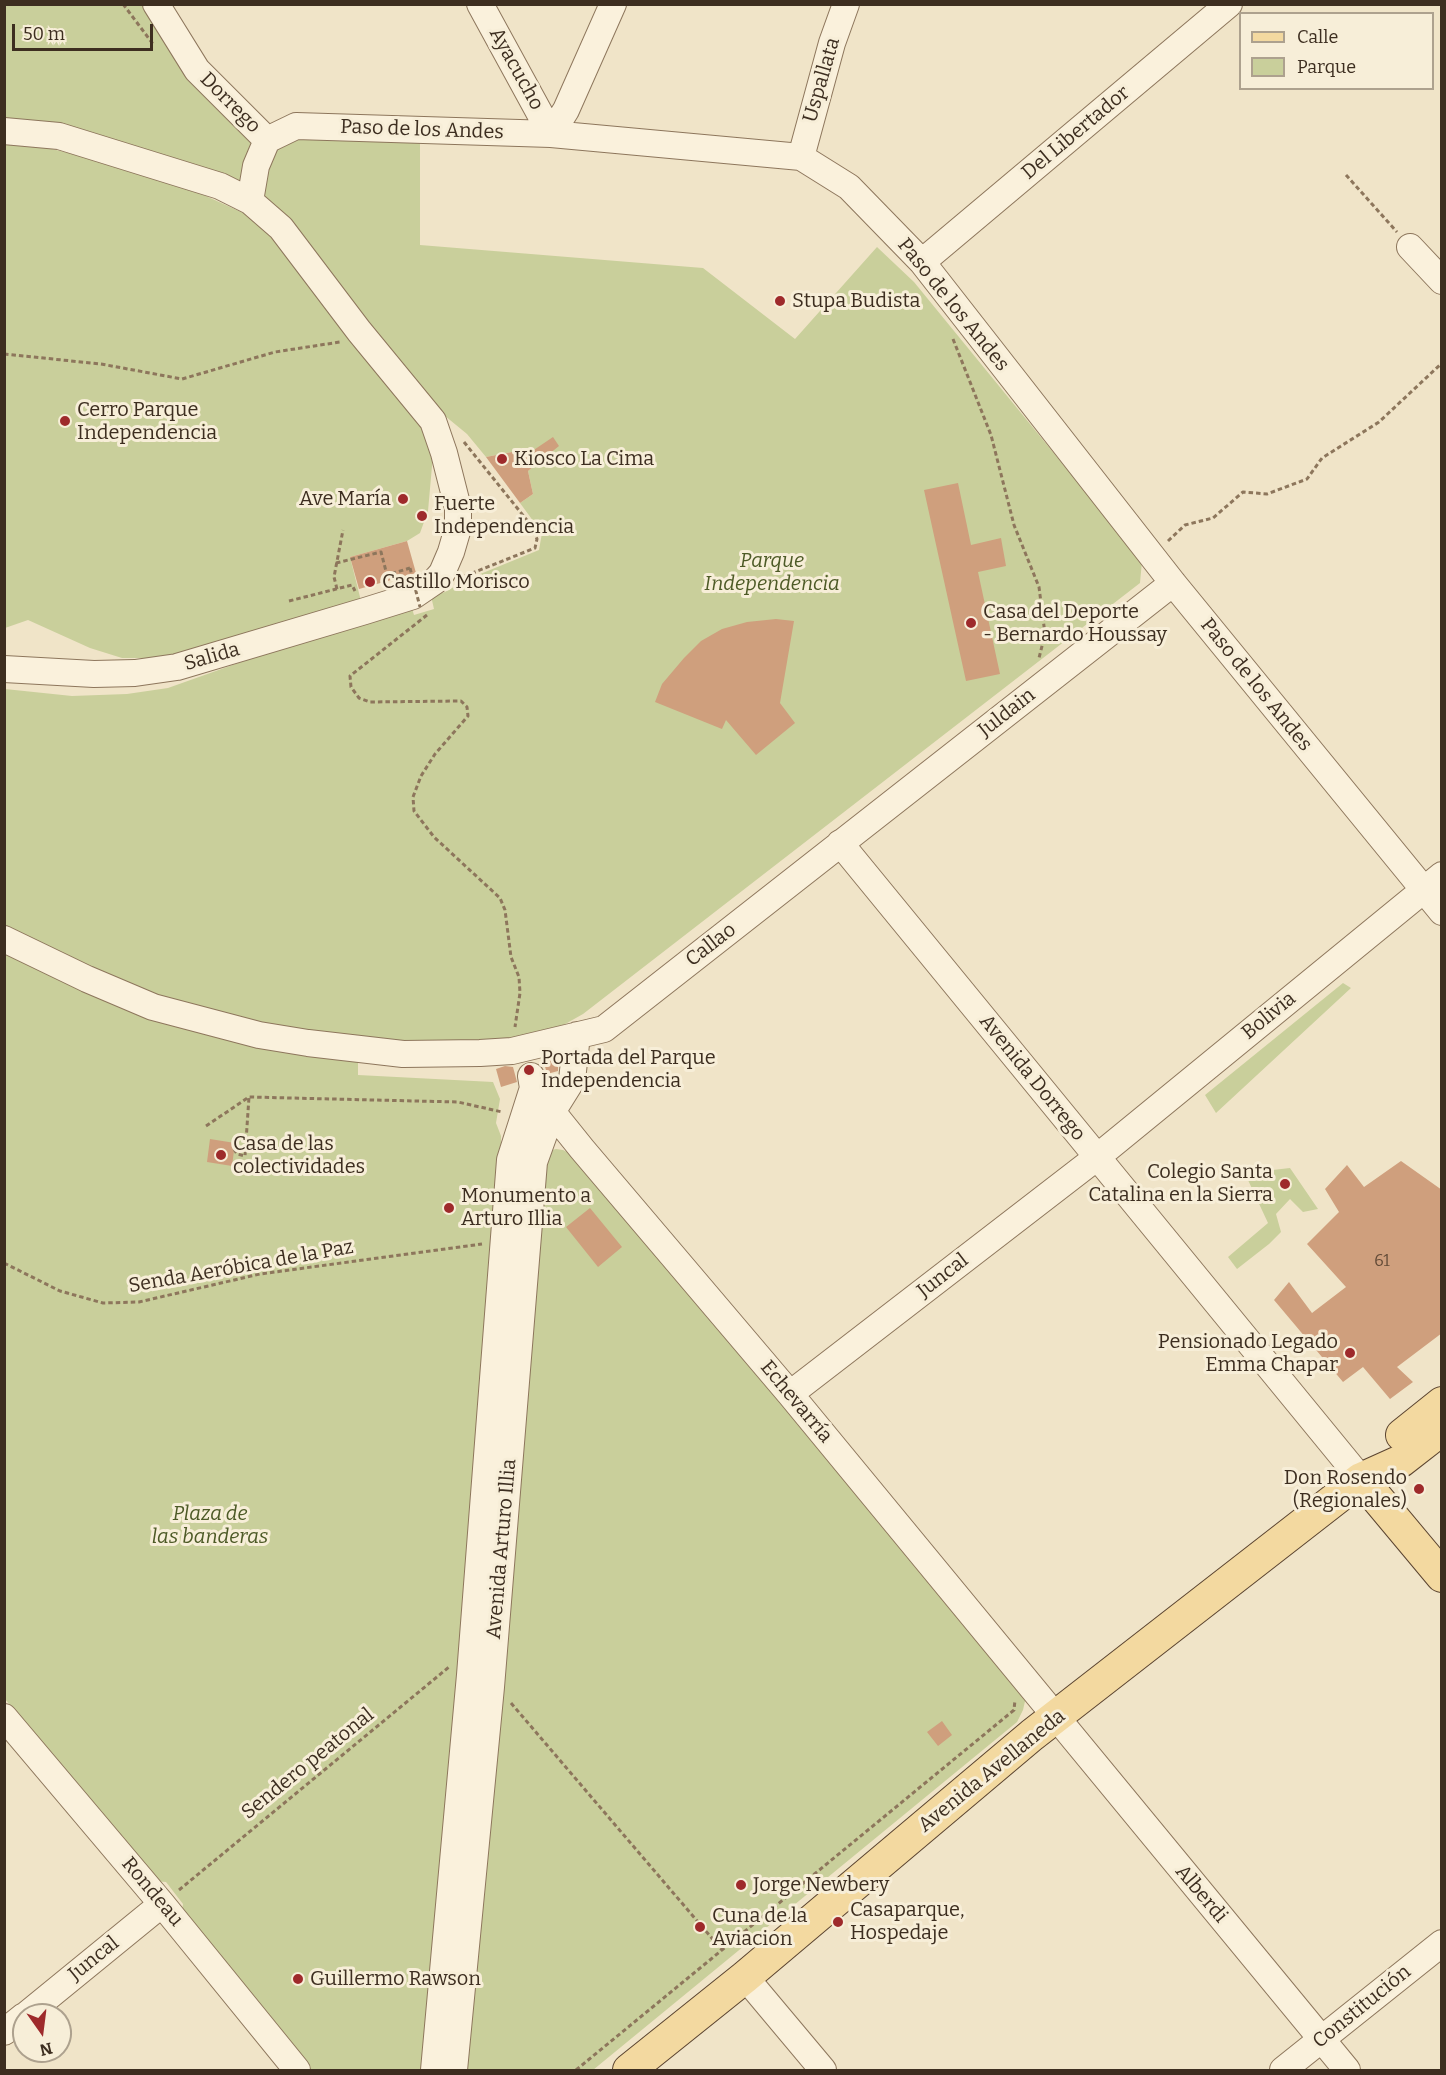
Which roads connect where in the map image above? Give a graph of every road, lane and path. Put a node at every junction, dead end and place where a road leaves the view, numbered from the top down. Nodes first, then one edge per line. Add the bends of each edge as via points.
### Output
1 (156, 4) edge
2 (480, 4) edge
3 (613, 4) edge
4 (846, 4) edge
5 (1229, 4) edge
6 (4, 131) edge
7 (551, 134) junction
8 (267, 140) junction
9 (801, 157) junction
10 (1346, 175) dead end
11 (249, 201) junction
12 (1410, 247) joint
13 (922, 262) junction
14 (1442, 281) edge
15 (366, 338) junction
16 (952, 338) dead end
17 (4, 354) edge
18 (1442, 363) edge
19 (433, 421) junction
20 (343, 530) dead end
21 (1153, 556) junction
22 (336, 563) junction
23 (463, 577) dead end
24 (1173, 582) junction
25 (352, 585) dead end
26 (337, 589) junction
27 (289, 601) dead end
28 (423, 604) junction
29 (4, 669) edge
30 (1032, 693) junction
31 (840, 843) junction
32 (1432, 882) edge
33 (1442, 912) edge
34 (4, 939) edge
35 (577, 1035) junction
36 (526, 1065) junction
37 (249, 1097) junction
38 (552, 1112) junction
39 (507, 1113) dead end
40 (206, 1126) dead end
41 (234, 1149) dead end
42 (1096, 1158) junction
43 (489, 1243) dead end
44 (4, 1263) edge
45 (790, 1394) junction
46 (1442, 1403) edge
47 (1442, 1429) edge
48 (1361, 1479) junction
49 (1442, 1576) edge
50 (453, 1664) dead end
51 (1015, 1691) dead end
52 (504, 1695) dead end
53 (4, 1717) edge
54 (1056, 1717) junction
55 (183, 1887) dead end
56 (162, 1904) junction
57 (1442, 1944) edge
58 (722, 1950) junction
59 (745, 1977) junction
60 (41, 2003) edge
61 (1322, 2040) junction
62 (297, 2070) edge
63 (434, 2070) edge
64 (454, 2070) edge
65 (576, 2070) edge
66 (629, 2070) edge
67 (823, 2070) edge
68 (1283, 2070) edge
69 (1347, 2070) edge

1 - 8 street, Dorrego via 197,70
2 - 7 street, Ayacucho
3 - 7 street via 566,110
4 - 9 street, Uspallata
5 - 13 street, Del Libertador
6 - 11 street, Salida via 59,135 220,186
7 - 8 street, Paso de los Andes via 296,126
7 - 9 street, Paso de los Andes
8 - 11 street via 256,166
9 - 13 street, Paso de los Andes via 849,187
10 - 12 path
11 - 15 street, Salida via 281,228
12 - 14 street
13 - 21 street, Paso de los Andes
15 - 17 path via 275,352 182,380 101,364
15 - 19 street, Salida
16 - 30 path via 991,435 1014,525 1039,587 1045,634
18 - 21 path via 1378,422 1322,458 1307,479 1267,494 1243,492 1213,518 1185,525
19 - 23 path via 465,443 537,538 535,548
19 - 28 street, Salida via 458,508 458,528 452,552
20 - 22 path
21 - 24 street, Paso de los Andes
22 - 26 path
22 - 28 path, bridge via 381,552 387,575 410,568
24 - 30 street, Juldain
24 - 32 street, Paso de los Andes
25 - 26 path
26 - 27 path
28 - 29 street, Salida via 177,667 94,674
28 - 36 path via 350,676 351,687 359,698 370,702 461,701 467,707 468,716 421,776 413,797 414,810 434,837 500,898 511,957 519,977
30 - 31 street, Juldain
31 - 35 street, Callao via 604,1029
31 - 42 street, Avenida Dorrego
32 - 33 street, Paso de los Andes
32 - 42 street, Bolivia
34 - 36 street, Callao via 153,1007 259,1035
35 - 36 street, Callao
35 - 38 street, Avenida Arturo Illia via 572,1080
36 - 38 street, Echevarría
36 - 63 street, Avenida Arturo Illia via 510,1160 470,1675
37 - 39 path via 458,1102
37 - 40 path
37 - 41 path via 245,1156
38 - 45 street, Echevarría
38 - 64 street, Avenida Arturo Illia via 534,1162 491,1687
42 - 45 street, Juncal
42 - 48 street, Avenida Dorrego
43 - 44 path, Senda Aeróbica de la Paz via 260,1274 139,1302 103,1303 60,1291
45 - 54 street, Echevarría
46 - 48 main road via 1385,1448
47 - 48 main road via 1401,1461
48 - 49 main road
48 - 54 main road, Avenida Avellaneda
50 - 55 path, Sendero peatonal
51 - 58 path via 1014,1710
52 - 58 path
53 - 56 street, Rondeau
54 - 59 main road, Avenida Avellaneda
54 - 61 street, Alberdi
56 - 60 street, Juncal
56 - 62 street, Rondeau
57 - 61 street, Constitución
58 - 65 path
59 - 66 main road, Avenida Avellaneda
59 - 67 street
61 - 68 street, Constitución
61 - 69 street, Alberdi

